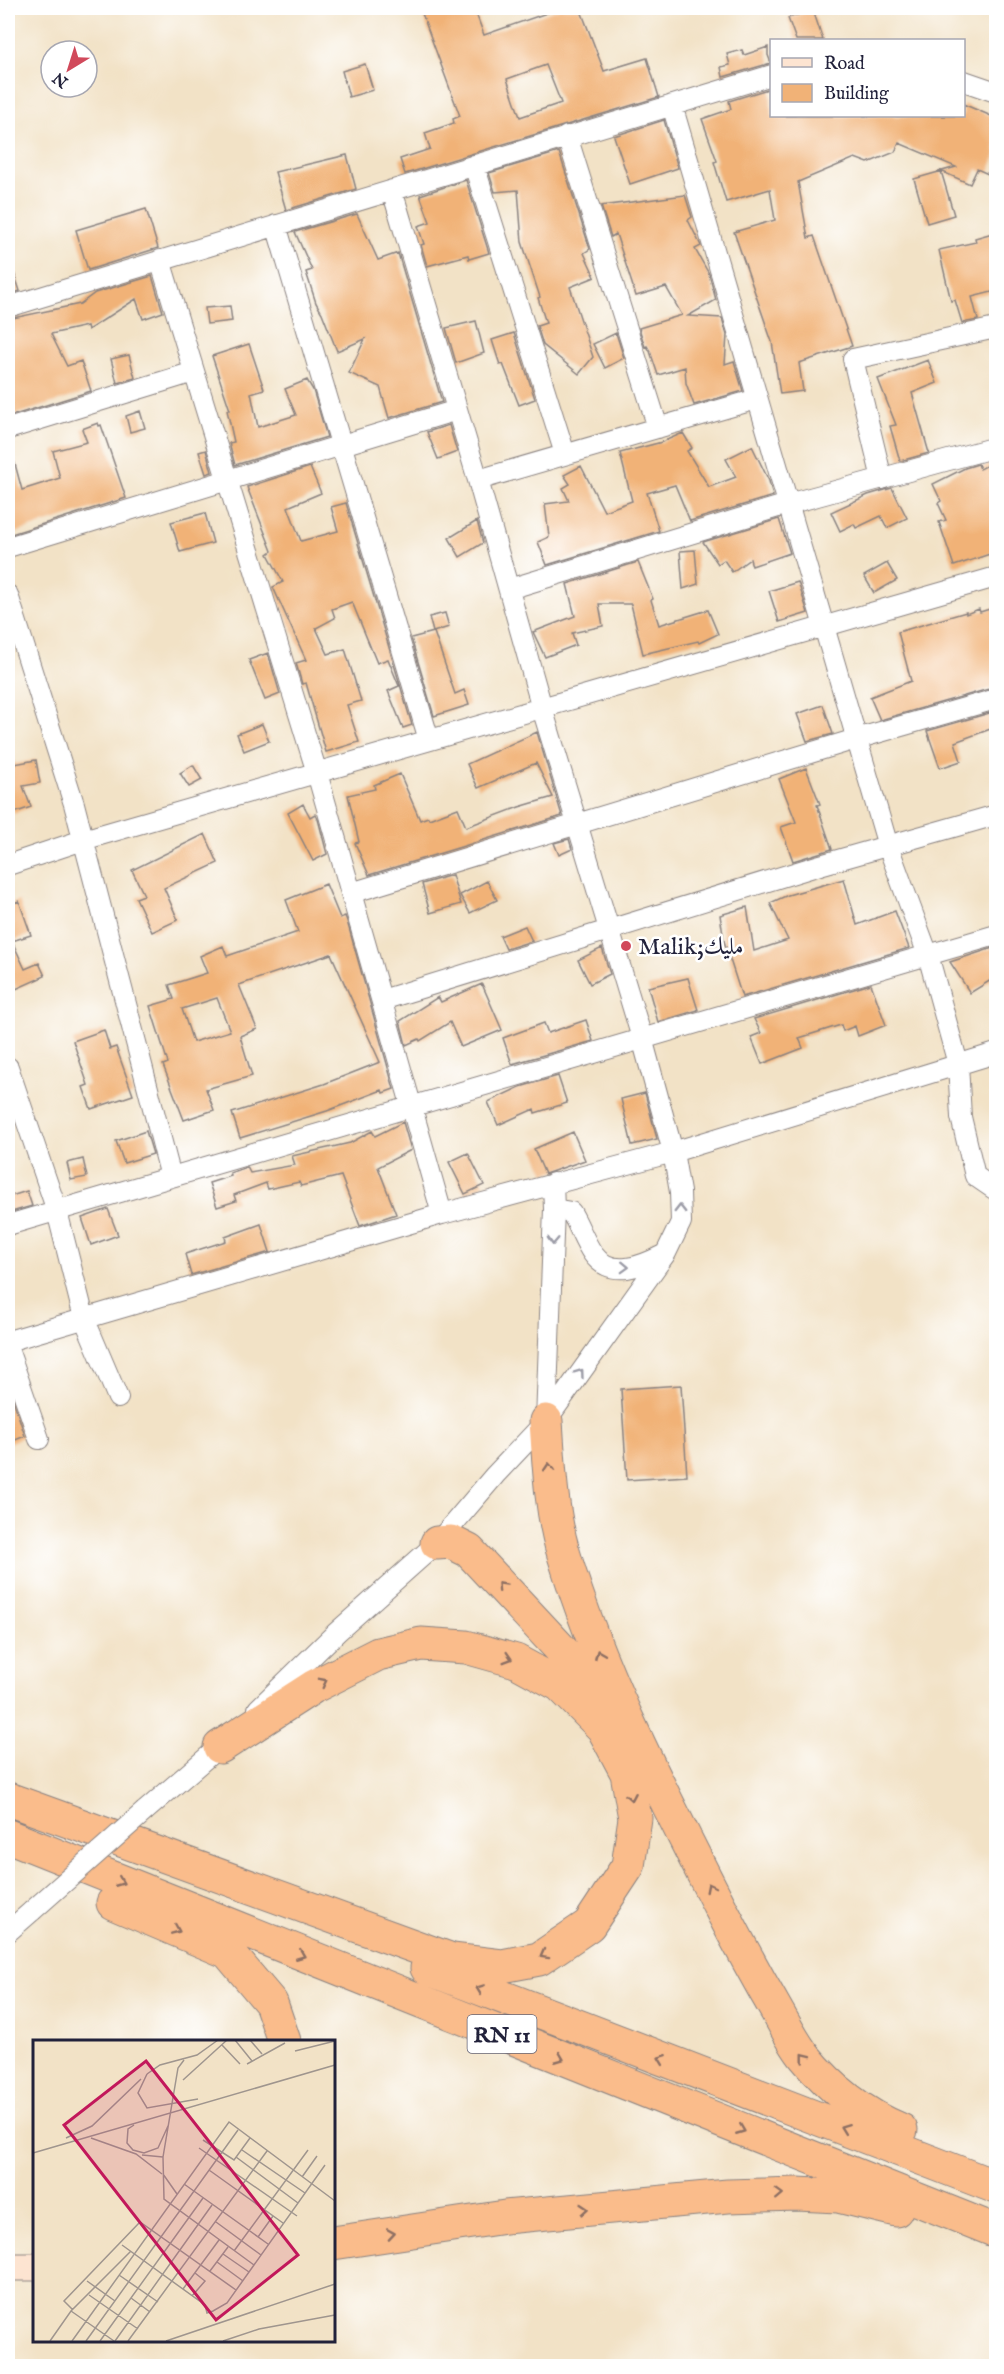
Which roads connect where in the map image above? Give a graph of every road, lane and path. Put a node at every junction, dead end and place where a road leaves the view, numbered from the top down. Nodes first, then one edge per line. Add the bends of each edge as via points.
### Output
1 (770, 75) edge
2 (965, 82) edge
3 (996, 92) edge
4 (672, 105) junction
5 (567, 136) junction
6 (474, 165) junction
7 (392, 190) junction
8 (276, 225) junction
9 (160, 260) junction
10 (8, 308) edge
11 (996, 328) edge
12 (194, 372) junction
13 (757, 399) junction
14 (457, 410) junction
15 (658, 428) junction
16 (8, 429) edge
17 (342, 447) junction
18 (996, 447) edge
19 (566, 454) junction
20 (882, 479) junction
21 (227, 480) junction
22 (478, 480) junction
23 (788, 504) junction
24 (8, 547) edge
25 (996, 577) edge
26 (509, 589) junction
27 (8, 595) edge
28 (823, 627) junction
29 (996, 699) edge
30 (542, 708) junction
31 (856, 739) junction
32 (429, 740) junction
33 (316, 773) junction
34 (996, 815) edge
35 (578, 823) junction
36 (83, 840) junction
37 (888, 846) junction
38 (8, 866) edge
39 (351, 893) junction
40 (610, 930) junction
41 (996, 935) edge
42 (928, 955) junction
43 (382, 1000) junction
44 (642, 1038) junction
45 (996, 1053) edge
46 (958, 1064) junction
47 (8, 1067) edge
48 (413, 1106) junction
49 (674, 1152) junction
50 (171, 1178) junction
51 (553, 1183) junction
52 (996, 1188) edge
53 (555, 1209) junction
54 (57, 1211) junction
55 (442, 1214) junction
56 (8, 1225) edge
57 (666, 1253) junction
58 (84, 1318) junction
59 (8, 1341) edge
60 (8, 1349) edge
61 (118, 1398) dead end
62 (546, 1420) junction
63 (39, 1439) dead end
64 (437, 1543) junction
65 (627, 1720) junction
66 (220, 1747) junction
67 (8, 1799) edge
68 (8, 1836) edge
69 (8, 1854) edge
70 (8, 1932) edge
71 (284, 2040) edge
72 (996, 2172) edge
73 (996, 2187) edge
74 (996, 2231) edge
75 (334, 2243) edge
76 (996, 2247) edge
77 (8, 2267) edge
78 (33, 2267) edge

1 - 4 street
2 - 3 street
4 - 5 street
4 - 13 street
5 - 6 street
5 - 15 street
6 - 7 street
6 - 19 street
7 - 8 street
7 - 14 street
8 - 9 street
8 - 17 street
9 - 10 street
9 - 12 street
11 - 20 street via 853,359
12 - 16 street
12 - 21 street
13 - 15 street
13 - 23 street
14 - 17 street
14 - 22 street
15 - 19 street
17 - 21 street
17 - 32 street
18 - 20 street
19 - 22 street
20 - 23 street
21 - 24 street
21 - 33 street
22 - 26 street
23 - 26 street
23 - 28 street
25 - 28 street
26 - 30 street
27 - 36 street
28 - 30 street
28 - 31 street
29 - 31 street
30 - 32 street
30 - 35 street
31 - 35 street
31 - 37 street
32 - 33 street
33 - 36 street
33 - 39 street
34 - 37 street
35 - 39 street
35 - 40 street
36 - 38 street
36 - 50 street
37 - 40 street
37 - 42 street
39 - 43 street
40 - 43 street
40 - 44 street
41 - 42 street
42 - 44 street
42 - 46 street
43 - 48 street
44 - 48 street
44 - 49 street
45 - 46 street
46 - 49 street
46 - 52 street via 961,1117 975,1176
47 - 54 street
48 - 50 street
48 - 55 street
49 - 51 street
57 -> 49 street via 681,1222
50 - 54 street
51 - 53 street
51 - 55 street
53 -> 57 street via 571,1212 595,1257 607,1265 625,1269 641,1266
53 -> 62 street
54 - 56 street
54 - 58 street
55 - 58 street
62 -> 57 street
58 - 59 street
58 - 61 street
60 - 63 street
62 - 64 street
65 -> 62 highway via 564,1554 550,1478
65 -> 64 highway via 469,1551 451,1542
64 - 66 street via 337,1632
72 -> 65 highway via 876,2120 836,2091 803,2055 750,1965
66 -> 67 highway via 313,1687 378,1654 421,1644 466,1647 516,1661 560,1685 603,1728 627,1773 635,1818 628,1866 589,1925 539,1959 502,1966 452,1960
66 - 70 street, bridge
73 -> 67 highway, RN 11 via 473,1987
68 -> 74 highway, RN 11
69 -> 71 highway via 228,1952 271,2003
75 -> 76 highway via 505,2217 728,2196 797,2194 838,2196 883,2205
77 - 78 main road

